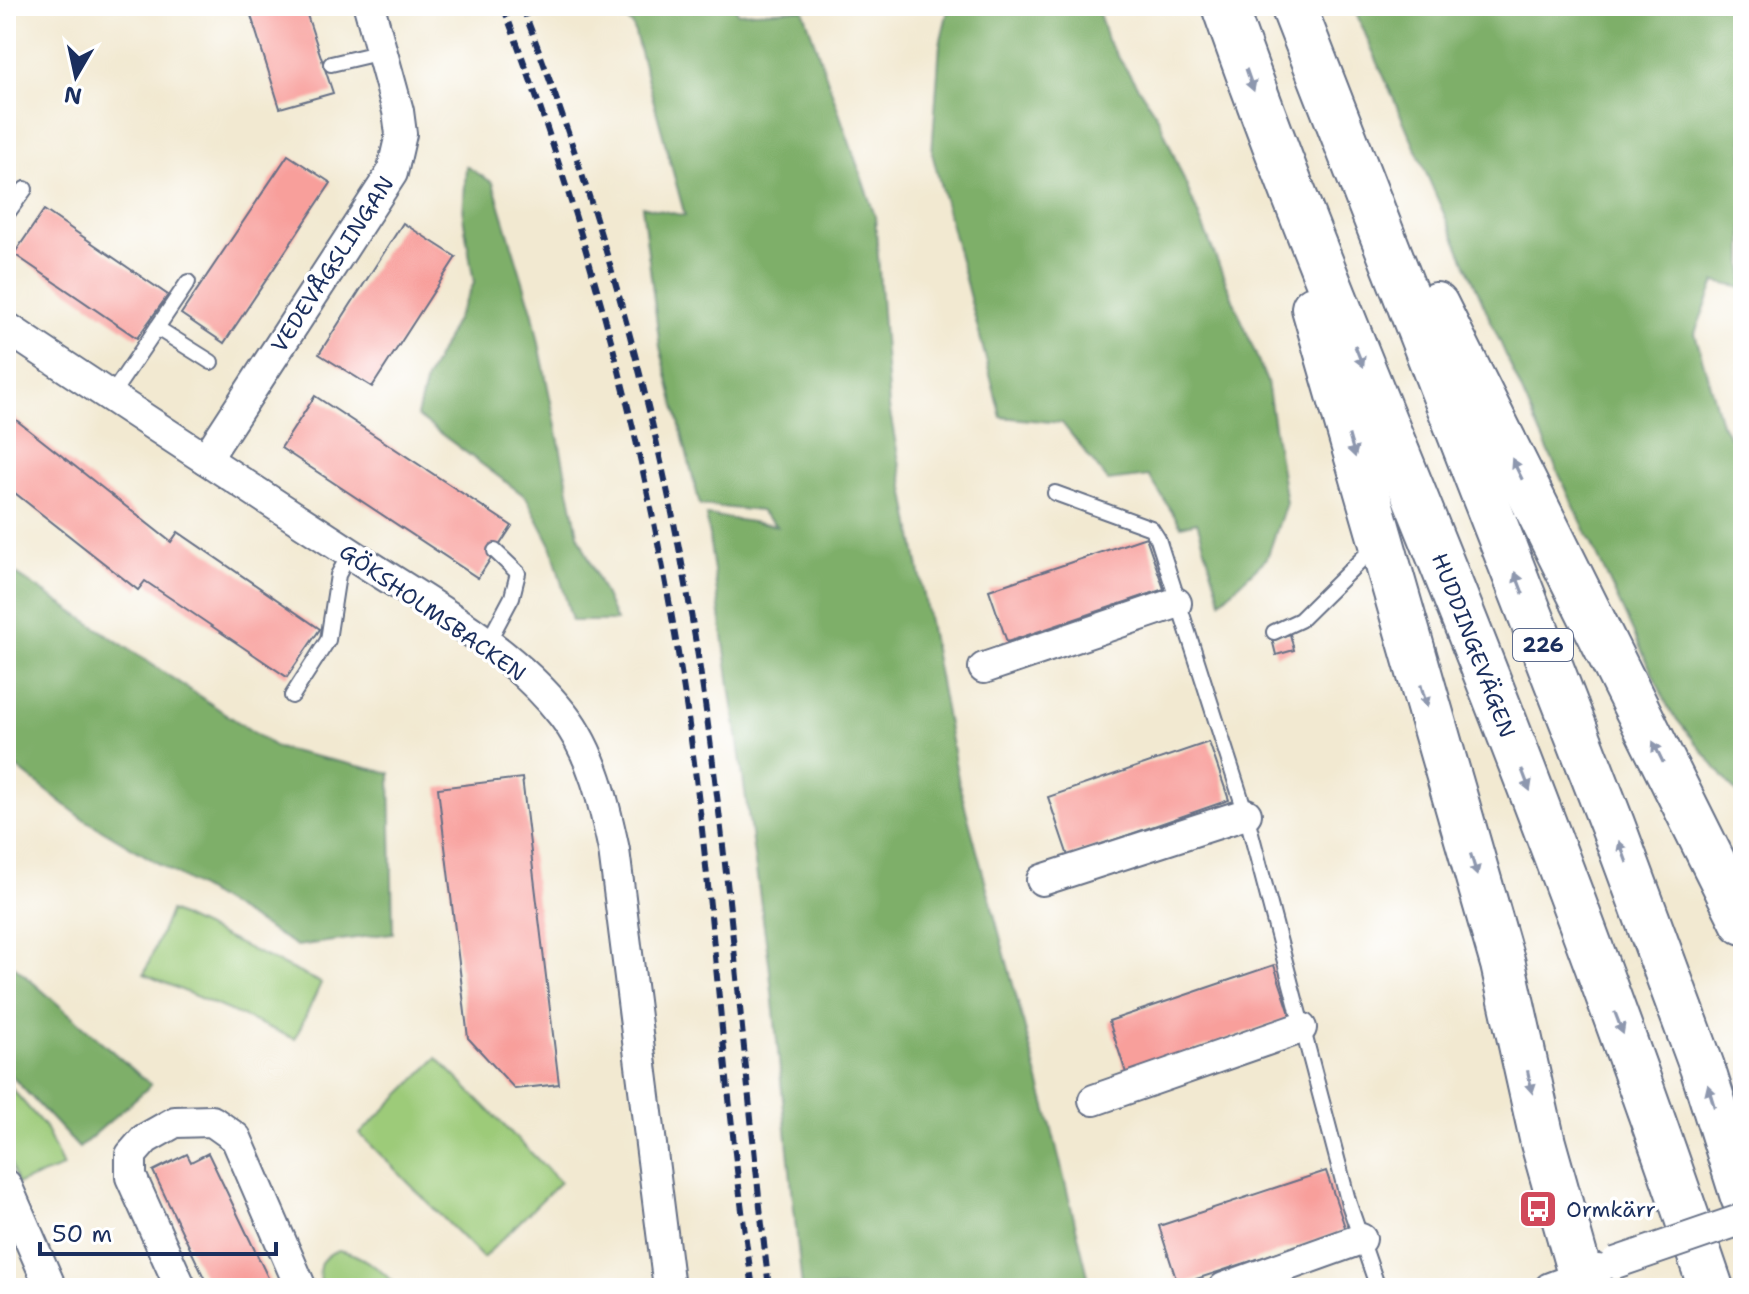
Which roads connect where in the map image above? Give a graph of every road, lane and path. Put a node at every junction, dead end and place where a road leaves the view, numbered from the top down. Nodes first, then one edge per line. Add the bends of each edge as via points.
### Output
1 (369, 6) edge
2 (1224, 6) edge
3 (1293, 6) edge
4 (382, 52) junction
5 (331, 64) dead end
6 (1326, 98) junction
7 (25, 189) dead end
8 (1297, 207) junction
9 (6, 215) edge
10 (188, 282) dead end
11 (6, 327) edge
12 (157, 328) junction
13 (211, 362) dead end
14 (110, 397) junction
15 (206, 459) junction
16 (1055, 493) dead end
17 (1380, 542) junction
18 (495, 551) dead end
19 (350, 553) junction
20 (1176, 603) junction
21 (1274, 632) dead end
22 (486, 645) junction
23 (984, 668) dead end
24 (292, 696) dead end
25 (1246, 814) junction
26 (1042, 880) dead end
27 (1743, 922) edge
28 (1301, 1028) junction
29 (1094, 1100) dead end
30 (6, 1185) edge
31 (1743, 1197) edge
32 (1743, 1219) edge
33 (1361, 1239) junction
34 (1582, 1279) edge
35 (51, 1288) edge
36 (181, 1288) edge
37 (301, 1288) edge
38 (669, 1288) edge
39 (1224, 1288) edge
40 (1378, 1288) edge
41 (1711, 1288) edge

1 - 4 street, VEDEVÅGSLINGAN
2 -> 8 main road, HUDDINGEVÄGEN / 226
3 - 6 main road, 226
4 - 5 lane
4 - 15 street, VEDEVÅGSLINGAN via 401,134 392,173
27 -> 6 main road via 1423,279
31 -> 6 main road, 226 via 1702,1067 1612,824
7 - 9 lane
8 -> 17 main road via 1318,329
8 -> 41 main road, HUDDINGEVÄGEN / 226 via 1479,657 1644,1089
10 - 12 lane
11 - 14 street, GÖKSHOLMSBACKEN
12 - 13 lane
12 - 14 lane
14 - 15 street, GÖKSHOLMSBACKEN
15 - 19 street, GÖKSHOLMSBACKEN
16 - 20 lane via 1151,528
17 - 21 lane via 1300,620
17 -> 34 main road via 1503,964 1543,1143
18 - 22 lane via 518,573 512,597
19 - 22 street, GÖKSHOLMSBACKEN
19 - 24 lane via 338,575 328,640
20 - 23 street
20 - 25 lane
22 - 38 street, GÖKSHOLMSBACKEN via 532,681 564,716 585,752 603,801 614,850
25 - 26 street
25 - 28 lane
28 - 29 street
28 - 33 lane
30 - 35 street
32 - 34 street, bridge
33 - 39 street
33 - 40 lane
36 - 37 street via 131,1177 131,1155 167,1126 212,1121 236,1138

